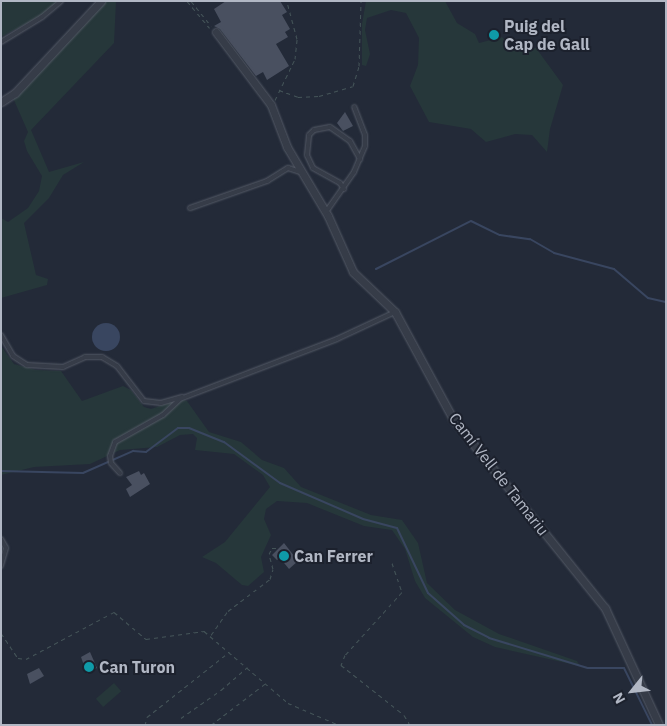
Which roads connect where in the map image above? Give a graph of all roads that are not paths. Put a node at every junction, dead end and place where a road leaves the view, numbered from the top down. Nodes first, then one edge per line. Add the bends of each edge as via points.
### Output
1 (61, 1) edge
2 (101, 1) edge
3 (215, 32) road end
4 (1, 42) edge
5 (1, 102) edge
6 (354, 107) dead end
7 (360, 159) junction
8 (302, 174) junction
9 (344, 189) junction
10 (190, 208) dead end
11 (326, 212) junction
12 (395, 312) junction
13 (1, 335) edge
14 (187, 396) junction
15 (120, 473) dead end
16 (1, 538) edge
17 (1, 566) edge
18 (660, 725) edge

1 - 4 lane
2 - 5 street via 15,92
3 - 8 street, Camí Vell de Tamariu via 256,82 273,110
6 - 7 lane via 365,134
7 - 9 lane
7 - 9 lane via 350,141 330,127 314,130 309,135 307,155 313,168 340,182
8 - 10 lane via 288,168 267,182
8 - 11 street, Camí Vell de Tamariu
9 - 11 lane
11 - 12 street, Camí Vell de Tamariu via 352,272
12 - 14 lane via 337,339
12 - 18 street, Camí Vell de Tamariu via 453,419 605,608
13 - 14 lane via 13,356 27,365 63,367 85,357 102,357 117,366 144,401 161,403
14 - 15 lane via 163,415 115,442 110,451 111,463
16 - 17 lane via 6,548

